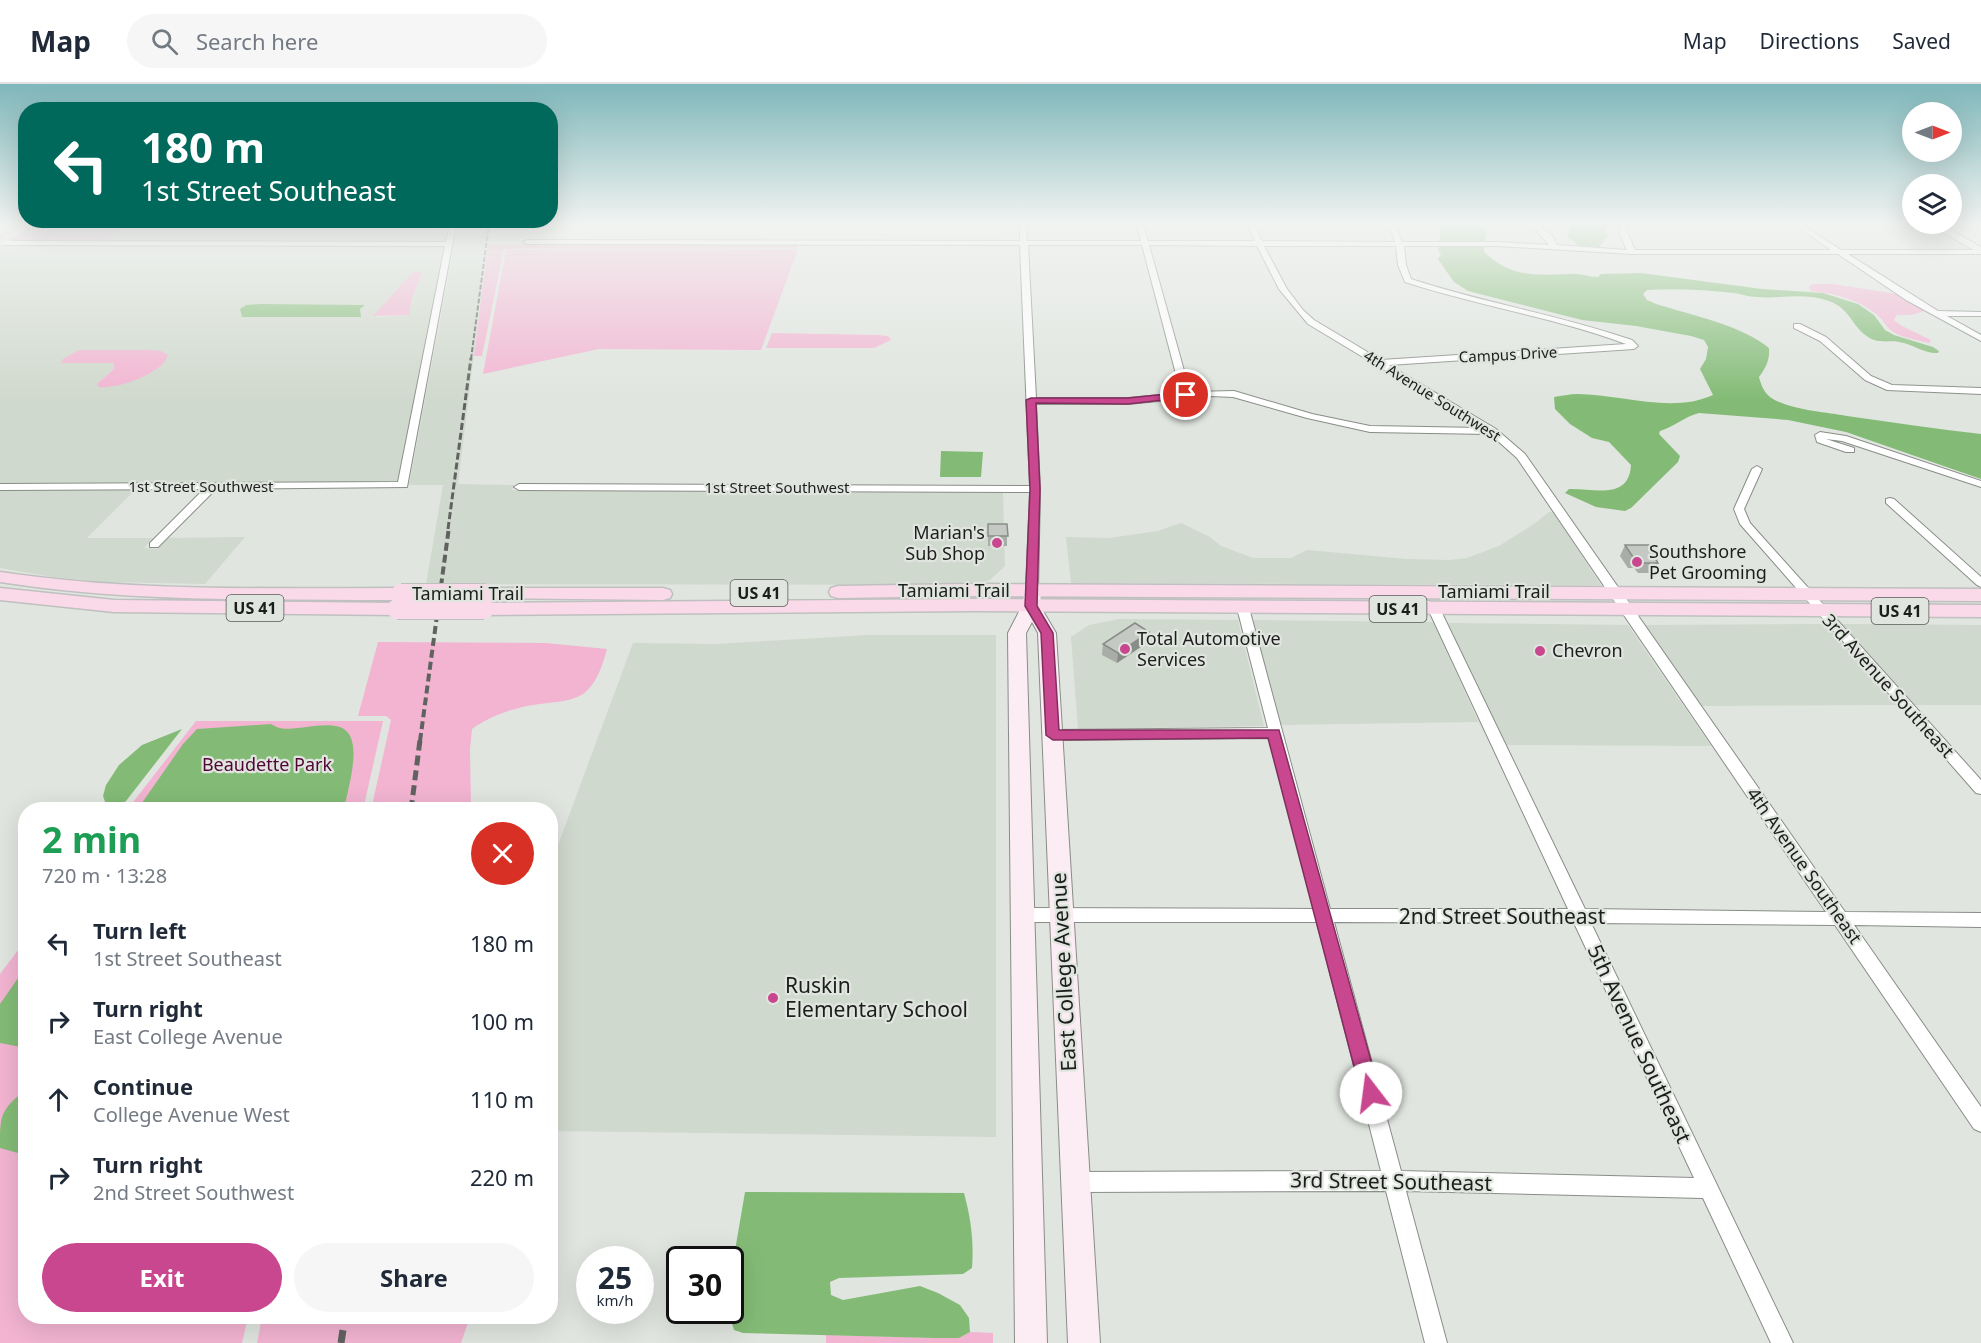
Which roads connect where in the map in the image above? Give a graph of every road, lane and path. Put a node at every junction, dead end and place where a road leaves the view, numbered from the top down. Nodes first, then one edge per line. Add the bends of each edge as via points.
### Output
1 (442, 283) edge
2 (1026, 283) edge
3 (1156, 283) edge
4 (1280, 283) edge
5 (1416, 283) edge
6 (1887, 283) edge
7 (1934, 313) junction
8 (1981, 314) edge
9 (1797, 326) dead end
10 (1981, 339) edge
11 (1381, 363) junction
12 (1981, 391) edge
13 (1186, 395) junction
14 (1031, 400) junction
15 (1493, 431) junction
16 (1850, 450) dead end
17 (1757, 469) dead end
18 (1981, 484) edge
19 (0, 486) edge
20 (212, 487) junction
21 (519, 487) dead end
22 (1035, 489) junction
23 (1890, 501) dead end
24 (154, 545) dead end
25 (0, 577) edge
26 (1981, 583) edge
27 (1268, 592) junction
28 (1409, 592) junction
29 (1614, 592) junction
30 (0, 594) edge
31 (1805, 594) junction
32 (1981, 595) edge
33 (1031, 598) junction
34 (399, 601) junction
35 (1243, 608) junction
36 (1434, 609) junction
37 (1626, 609) junction
38 (1820, 610) junction
39 (1981, 611) edge
40 (1274, 733) junction
41 (1053, 735) junction
42 (1981, 789) edge
43 (1023, 915) junction
44 (1061, 915) junction
45 (1579, 916) junction
46 (1323, 917) junction
47 (1842, 920) junction
48 (1981, 920) edge
49 (1981, 1123) edge
50 (1395, 1181) junction
51 (1075, 1182) junction
52 (1707, 1188) junction
53 (1031, 1343) edge
54 (1084, 1343) edge
55 (1436, 1343) edge
56 (1782, 1343) edge

1 - 20 street, 1st Street Southwest via 403,485
2 - 14 street
3 - 13 street
4 - 11 street, 4th Avenue Southwest via 1294,307 1311,322
5 - 11 street, Campus Drive via 1587,327 1634,346
6 - 7 street
7 - 8 street
7 - 10 street
9 - 12 street via 1823,339 1868,378 1890,388
11 - 15 street, 4th Avenue Southwest
13 - 14 street via 1128,401
13 - 15 street via 1234,394 1370,429
14 - 22 street
15 - 29 street, 4th Avenue Southwest via 1521,456
16 - 18 street via 1826,443 1820,435 1852,440
17 - 31 street, 3rd Avenue Southeast via 1739,509 1745,524
19 - 20 street, 1st Street Southwest
20 - 24 street
21 - 22 street, 1st Street Southwest
22 - 33 street
23 - 26 street
25 - 34 main road, Tamiami Trail / US 41 via 128,592
27 - 28 main road, Tamiami Trail / US 41
27 - 33 main road, Tamiami Trail / US 41
27 - 35 main road via 1243,602
28 - 29 main road, Tamiami Trail / US 41
28 - 36 street
29 - 31 main road, Tamiami Trail / US 41
29 - 37 street, 4th Avenue Southwest
30 - 34 main road, Tamiami Trail / US 41 via 114,606
31 - 32 main road, Tamiami Trail / US 41
31 - 38 street, 3rd Avenue Southeast
33 - 34 main road, Tamiami Trail / US 41, bridge
33 - 35 main road, Tamiami Trail / US 41
33 - 41 main road, East College Avenue via 1047,633
33 - 43 main road, East College Avenue via 1017,633
35 - 36 main road, Tamiami Trail / US 41
35 - 40 street
36 - 37 main road, Tamiami Trail / US 41
36 - 45 street, 5th Avenue Southeast
37 - 38 main road, Tamiami Trail / US 41
37 - 47 street, 4th Avenue Southeast
38 - 39 main road, Tamiami Trail / US 41
38 - 42 street, 3rd Avenue Southeast
40 - 41 street
40 - 46 street
41 - 44 main road, East College Avenue
43 - 44 street, 2nd Street Southeast
43 - 53 main road, East College Avenue
44 - 46 street, 2nd Street Southeast
44 - 51 main road, East College Avenue
45 - 46 street, 2nd Street Southeast
45 - 47 street, 2nd Street Southeast
45 - 52 street, 5th Avenue Southeast
46 - 50 street
47 - 48 street, 2nd Street Southeast
47 - 49 street, 4th Avenue Southeast
50 - 51 street, 3rd Street Southeast
50 - 52 street, 3rd Street Southeast
50 - 55 street
51 - 54 main road, East College Avenue
52 - 56 street, 5th Avenue Southeast

